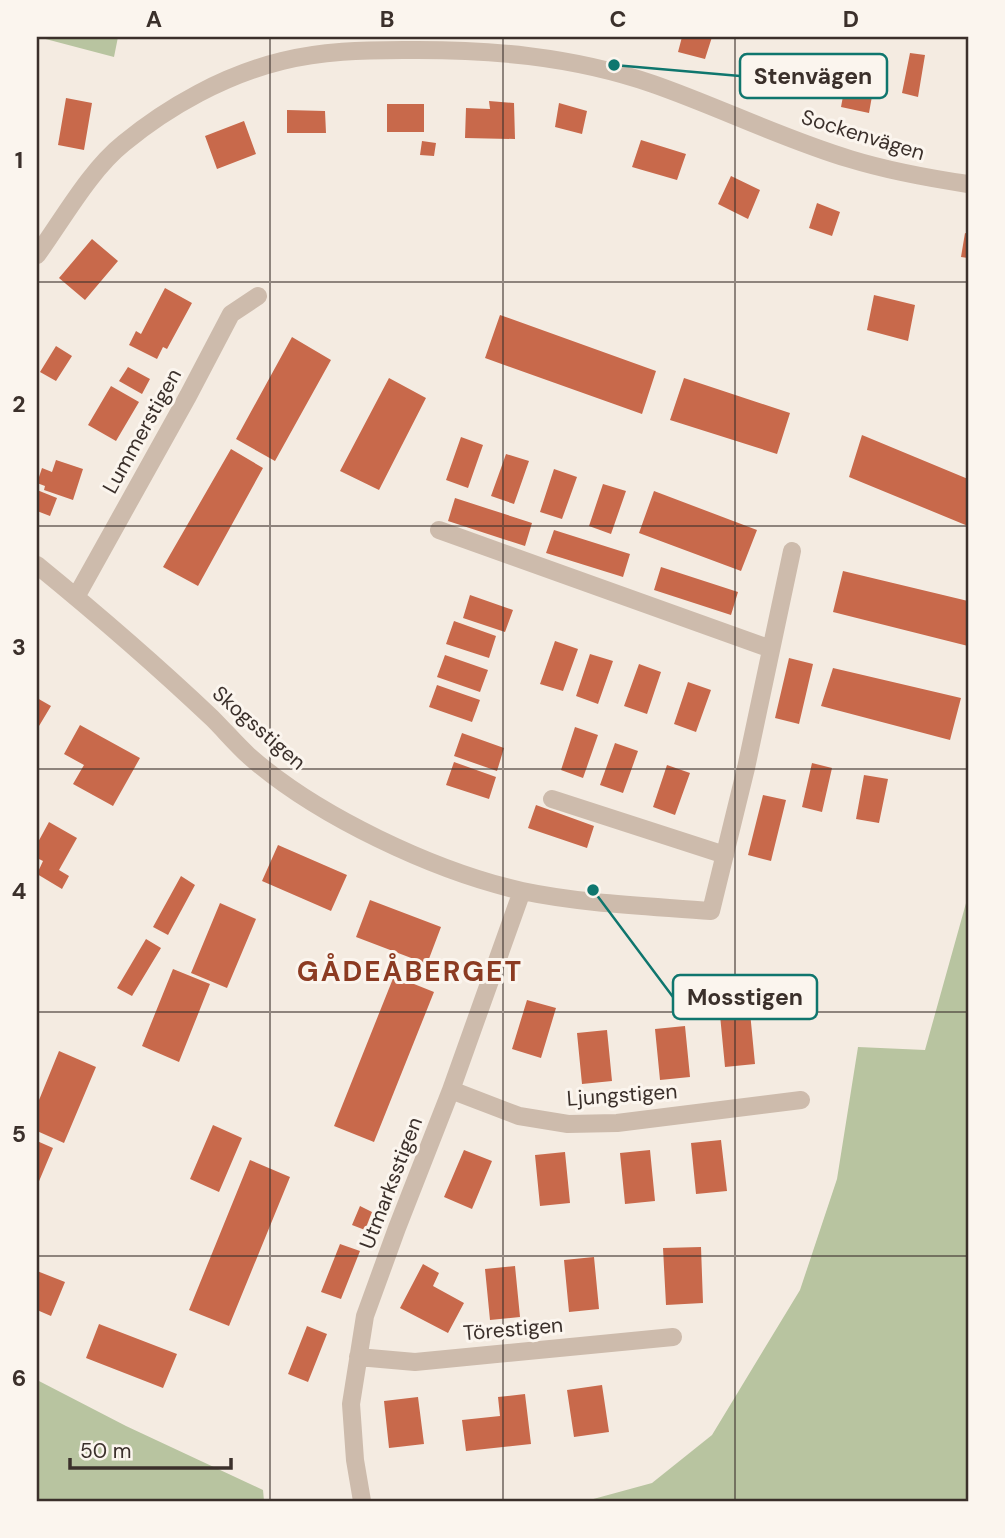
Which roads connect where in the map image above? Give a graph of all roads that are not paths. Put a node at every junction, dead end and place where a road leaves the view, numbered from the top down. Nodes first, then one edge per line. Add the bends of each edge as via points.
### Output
1 (331, 45) edge
2 (968, 184) edge
3 (37, 255) edge
4 (258, 296) dead end
5 (439, 530) dead end
6 (792, 551) dead end
7 (37, 565) edge
8 (76, 597) junction
9 (771, 649) junction
10 (552, 799) dead end
11 (725, 855) junction
12 (522, 891) junction
13 (451, 1090) junction
14 (801, 1100) dead end
15 (673, 1337) dead end
16 (358, 1357) junction
17 (362, 1501) edge

1 - 2 street, Sockenvägen via 542,57 651,83 848,159
1 - 3 street, Sockenvägen via 245,73 157,118 121,145 94,175
4 - 8 street, Lummerstigen via 231,314
5 - 9 street
6 - 9 street
7 - 8 street, Skogsstigen
8 - 12 street, Skogsstigen via 250,756 308,798 395,846
9 - 11 street
10 - 11 street
11 - 12 street, Skogsstigen via 711,911
12 - 13 street, Utmarksstigen
13 - 14 street, Ljungstigen via 519,1116 568,1124 617,1123
13 - 16 street, Utmarksstigen via 365,1316
15 - 16 street, Törestigen via 415,1362
16 - 17 street, Utmarksstigen via 351,1404

